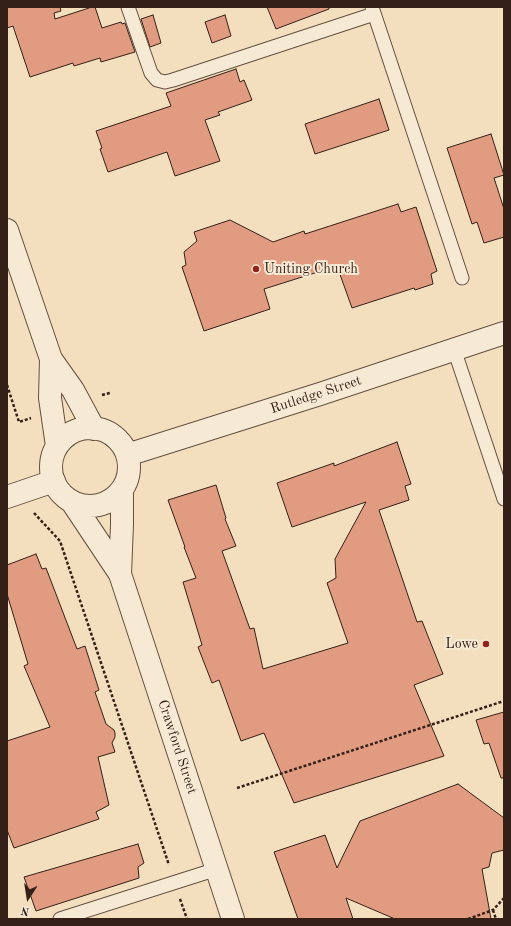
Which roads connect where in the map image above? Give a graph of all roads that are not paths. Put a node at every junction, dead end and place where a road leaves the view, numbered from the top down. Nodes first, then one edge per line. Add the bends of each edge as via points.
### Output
1 (128, 7) edge
2 (373, 10) edge
3 (7, 230) edge
4 (462, 278) dead end
5 (504, 333) edge
6 (454, 349) junction
7 (51, 359) junction
8 (94, 429) junction
9 (57, 446) junction
10 (127, 455) junction
11 (54, 481) junction
12 (122, 490) junction
13 (12, 496) edge
14 (504, 499) edge
15 (72, 502) junction
16 (120, 574) junction
17 (217, 869) junction
18 (60, 919) edge
19 (233, 919) edge

1 - 2 lane via 151,73 157,80 165,82
2 - 4 lane
3 - 7 street
5 - 6 street, Rutledge Street
6 - 10 street, Rutledge Street
6 - 14 lane
7 - 8 street via 73,390
7 - 9 street via 50,398
8 - 9 street via 74,432
8 - 10 street via 118,440
9 - 11 street via 51,463
10 - 12 street via 129,473
11 - 13 street
11 - 15 street via 64,497
12 - 15 street via 104,504 83,506
12 - 16 street, Crawford Street
15 - 16 street, Crawford Street
16 - 17 street, Crawford Street
17 - 18 lane
17 - 19 street, Crawford Street

